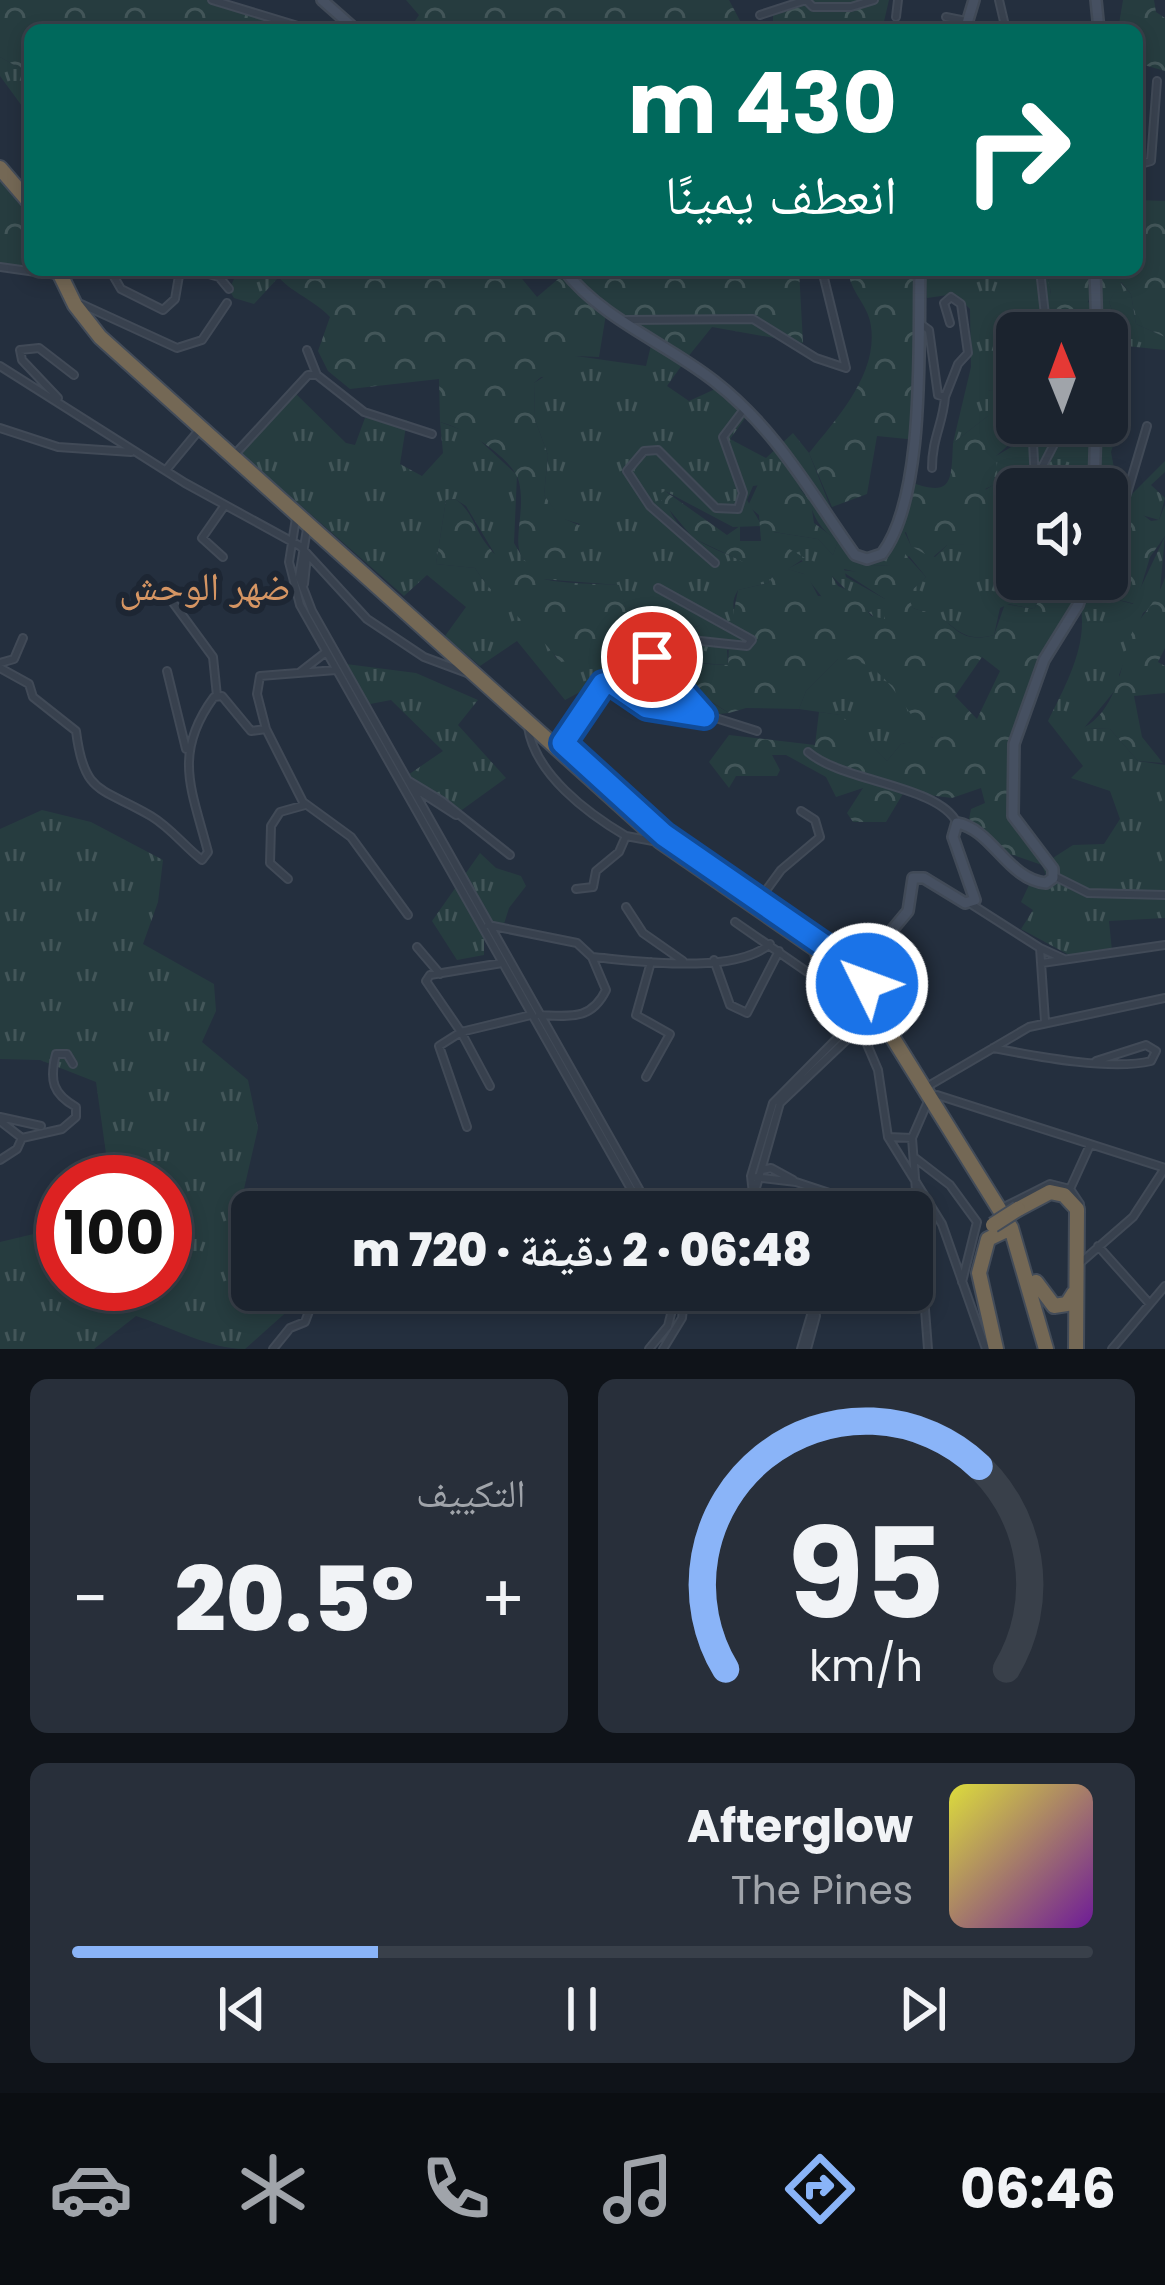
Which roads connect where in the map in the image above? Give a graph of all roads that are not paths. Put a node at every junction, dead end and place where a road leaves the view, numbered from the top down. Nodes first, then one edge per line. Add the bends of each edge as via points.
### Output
1 (212, 0) edge
2 (322, 0) edge
3 (806, 0) edge
4 (874, 0) edge
5 (898, 0) edge
6 (760, 15) dead end
7 (896, 17) dead end
8 (946, 17) dead end
9 (291, 24) edge
10 (349, 24) edge
11 (962, 24) edge
12 (1157, 81) dead end
13 (1143, 163) edge
14 (0, 164) edge
15 (24, 186) edge
16 (24, 195) edge
17 (62, 276) edge
18 (63, 276) edge
19 (113, 276) edge
20 (179, 276) edge
21 (216, 276) edge
22 (571, 276) edge
23 (823, 276) edge
24 (920, 276) edge
25 (1041, 276) edge
26 (1095, 276) edge
27 (229, 289) dead end
28 (227, 303) dead end
29 (81, 304) junction
30 (1045, 312) edge
31 (1096, 312) edge
32 (622, 320) junction
33 (919, 323) junction
34 (950, 323) dead end
35 (307, 350) dead end
36 (0, 366) edge
37 (74, 375) dead end
38 (317, 375) junction
39 (945, 397) junction
40 (64, 405) junction
41 (745, 408) junction
42 (1148, 426) dead end
43 (0, 428) edge
44 (200, 429) junction
45 (432, 434) dead end
46 (1033, 444) edge
47 (1054, 444) edge
48 (134, 452) junction
49 (237, 452) junction
50 (932, 468) dead end
51 (166, 470) junction
52 (1128, 492) edge
53 (225, 504) junction
54 (303, 519) junction
55 (289, 540) junction
56 (304, 549) junction
57 (223, 557) dead end
58 (715, 563) dead end
59 (658, 588) dead end
60 (166, 592) dead end
61 (1080, 600) edge
62 (23, 638) dead end
63 (327, 652) junction
64 (0, 665) edge
65 (336, 670) junction
66 (167, 671) dead end
67 (296, 675) junction
68 (476, 675) junction
69 (217, 696) junction
70 (703, 713) junction
71 (526, 718) junction
72 (266, 728) junction
73 (757, 731) dead end
74 (563, 743) junction
75 (187, 750) junction
76 (808, 752) dead end
77 (590, 772) junction
78 (404, 782) junction
79 (305, 805) junction
80 (440, 805) junction
81 (801, 811) dead end
82 (426, 814) junction
83 (462, 818) junction
84 (957, 823) junction
85 (626, 836) junction
86 (660, 841) junction
87 (510, 855) dead end
88 (1054, 876) junction
89 (288, 879) dead end
90 (576, 889) dead end
91 (742, 893) junction
92 (1165, 895) edge
93 (759, 900) junction
94 (971, 904) junction
95 (626, 907) dead end
96 (407, 915) dead end
97 (735, 922) dead end
98 (488, 925) junction
99 (770, 944) junction
100 (1165, 945) edge
101 (417, 946) dead end
102 (498, 948) junction
103 (1040, 948) junction
104 (817, 949) junction
105 (779, 951) junction
106 (592, 957) junction
107 (1065, 959) junction
108 (714, 960) junction
109 (651, 962) junction
110 (502, 963) junction
111 (686, 963) junction
112 (1042, 963) junction
113 (440, 974) junction
114 (854, 974) junction
115 (826, 985) junction
116 (1165, 998) edge
117 (873, 1002) junction
118 (536, 1015) junction
119 (856, 1017) junction
120 (1045, 1021) junction
121 (860, 1028) junction
122 (461, 1031) junction
123 (990, 1047) junction
124 (1096, 1061) junction
125 (73, 1064) dead end
126 (646, 1077) dead end
127 (490, 1086) dead end
128 (933, 1092) junction
129 (0, 1119) edge
130 (41, 1126) dead end
131 (466, 1127) dead end
132 (888, 1137) junction
133 (22, 1138) junction
134 (912, 1138) junction
135 (1090, 1144) junction
136 (766, 1150) junction
137 (915, 1158) junction
138 (0, 1160) edge
139 (772, 1168) junction
140 (1165, 1168) edge
141 (755, 1174) junction
142 (796, 1182) junction
143 (918, 1190) junction
144 (636, 1191) edge
145 (756, 1191) edge
146 (823, 1191) edge
147 (1075, 1202) junction
148 (1004, 1207) junction
149 (1011, 1228) junction
150 (1098, 1246) junction
151 (1076, 1266) junction
152 (962, 1282) junction
153 (1036, 1282) junction
154 (1165, 1286) edge
155 (1075, 1288) junction
156 (1149, 1303) junction
157 (309, 1311) edge
158 (673, 1311) edge
159 (682, 1311) edge
160 (811, 1311) edge
161 (924, 1311) edge
162 (992, 1348) edge
163 (273, 1349) edge
164 (649, 1349) edge
165 (663, 1349) edge
166 (804, 1349) edge
167 (928, 1349) edge
168 (1049, 1349) edge
169 (1076, 1349) edge
170 (1112, 1349) edge

1 - 9 street
2 - 10 street
3 - 4 street via 851,7
3 - 6 street
5 - 7 street
8 - 11 street
12 - 13 street via 1155,150
14 - 15 highway
14 - 16 highway
17 - 44 highway via 84,319
18 - 29 highway
19 - 20 street via 121,289 163,310
21 - 27 street
22 - 32 street
23 - 32 street via 846,368 753,319
24 - 33 street
25 - 30 street
26 - 31 street
28 - 29 street via 195,345 177,348
29 - 49 highway
32 - 41 street
33 - 39 street via 929,330 938,395
33 - 41 street via 916,427 895,532 882,554 855,555 813,486
34 - 39 street via 944,303 951,297 961,304 968,353
35 - 38 street
36 - 40 street
37 - 40 street via 39,348 20,350
38 - 45 street via 364,412
38 - 49 street via 299,380
39 - 50 street via 944,418 932,434
40 - 48 street
41 - 58 street via 723,437 742,493 738,508 716,508 658,450 644,451 627,471 650,506
42 - 52 street
43 - 48 street via 58,447
44 - 51 street
44 - 54 highway
46 - 47 street via 1035,482
48 - 51 street
49 - 74 highway
51 - 53 street
53 - 55 street
53 - 57 street via 202,538
54 - 55 street
54 - 56 street
54 - 68 highway
55 - 56 street
55 - 63 street via 296,595
56 - 68 street via 388,635
56 - 78 street via 304,594
59 - 70 street via 752,640 718,646 635,634
60 - 69 street via 212,656
61 - 88 street via 1044,660 1014,744 1013,816
62 - 64 street via 14,659
63 - 65 street
63 - 67 street
64 - 75 street via 76,731 82,769 101,792 148,814 205,860
65 - 67 street
65 - 78 street
66 - 75 street
67 - 72 street via 260,676
68 - 71 highway
69 - 72 street via 251,731
69 - 75 street
70 - 73 street
70 - 74 street via 647,707 603,684
71 - 77 highway
71 - 85 street via 539,762
72 - 79 street
74 - 77 highway
76 - 84 street via 933,803
77 - 86 highway
77 - 91 highway
78 - 80 street
78 - 82 street
78 - 83 street
78 - 102 street
79 - 89 street via 280,812 271,826 270,863
79 - 96 street via 344,829
80 - 82 street
80 - 83 street
81 - 93 street via 820,837
82 - 98 street
83 - 87 street
84 - 88 street via 1032,881 1046,884
84 - 94 street via 953,838 976,895
85 - 86 street
85 - 90 street via 592,887
86 - 91 highway
88 - 92 street via 1088,893
91 - 93 highway
91 - 104 highway
93 - 114 highway
94 - 103 street
94 - 114 street via 913,878 908,911
95 - 111 street via 643,933
97 - 99 street
98 - 102 street
98 - 106 street via 572,940
99 - 105 street
99 - 108 street via 750,957
100 - 107 street
101 - 113 street
102 - 110 street
102 - 118 street
103 - 107 street
103 - 112 street
104 - 114 highway
104 - 115 highway
105 - 108 street via 747,1013 730,1005
105 - 115 street
106 - 109 street
106 - 118 street via 606,990 595,1010
107 - 112 street
108 - 111 street
109 - 111 street
109 - 126 street via 636,1015 670,1034
110 - 113 street
110 - 118 street
112 - 120 street
113 - 122 street via 427,978 427,987
114 - 117 highway
114 - 128 highway
115 - 119 street
116 - 120 street
117 - 119 street
117 - 128 highway
118 - 122 street
118 - 144 street
119 - 121 street
119 - 141 street via 777,1096
120 - 123 street
121 - 132 street via 878,1066
121 - 136 street via 783,1099
122 - 127 street
122 - 131 street via 439,1046
123 - 124 street
123 - 128 street
124 - 124 street via 1146,1063 1156,1051 1146,1045
125 - 133 street via 56,1054 53,1085 76,1117 56,1132
128 - 134 street
128 - 135 street
128 - 148 highway
128 - 149 highway
129 - 130 street
129 - 133 street
132 - 134 street
132 - 143 street
133 - 138 street
134 - 137 street
135 - 140 street
135 - 147 street
136 - 139 street
136 - 141 street
137 - 143 street
137 - 152 street via 950,1185 977,1222
139 - 141 street
139 - 142 street
140 - 150 street via 1140,1208
141 - 142 street
141 - 145 street
142 - 146 street
143 - 152 street via 943,1224
147 - 148 street via 1042,1185
147 - 151 highway
147 - 162 highway, bridge via 1040,1195 981,1241 972,1284
148 - 153 highway
149 - 162 highway via 988,1239 979,1273
149 - 168 highway
150 - 151 street
150 - 156 street
151 - 155 highway
152 - 162 street
153 - 155 highway via 1054,1306 1070,1302
153 - 168 highway
154 - 156 street
155 - 169 highway
156 - 170 street
157 - 163 street
158 - 164 street
159 - 165 street
160 - 166 street
161 - 167 street

